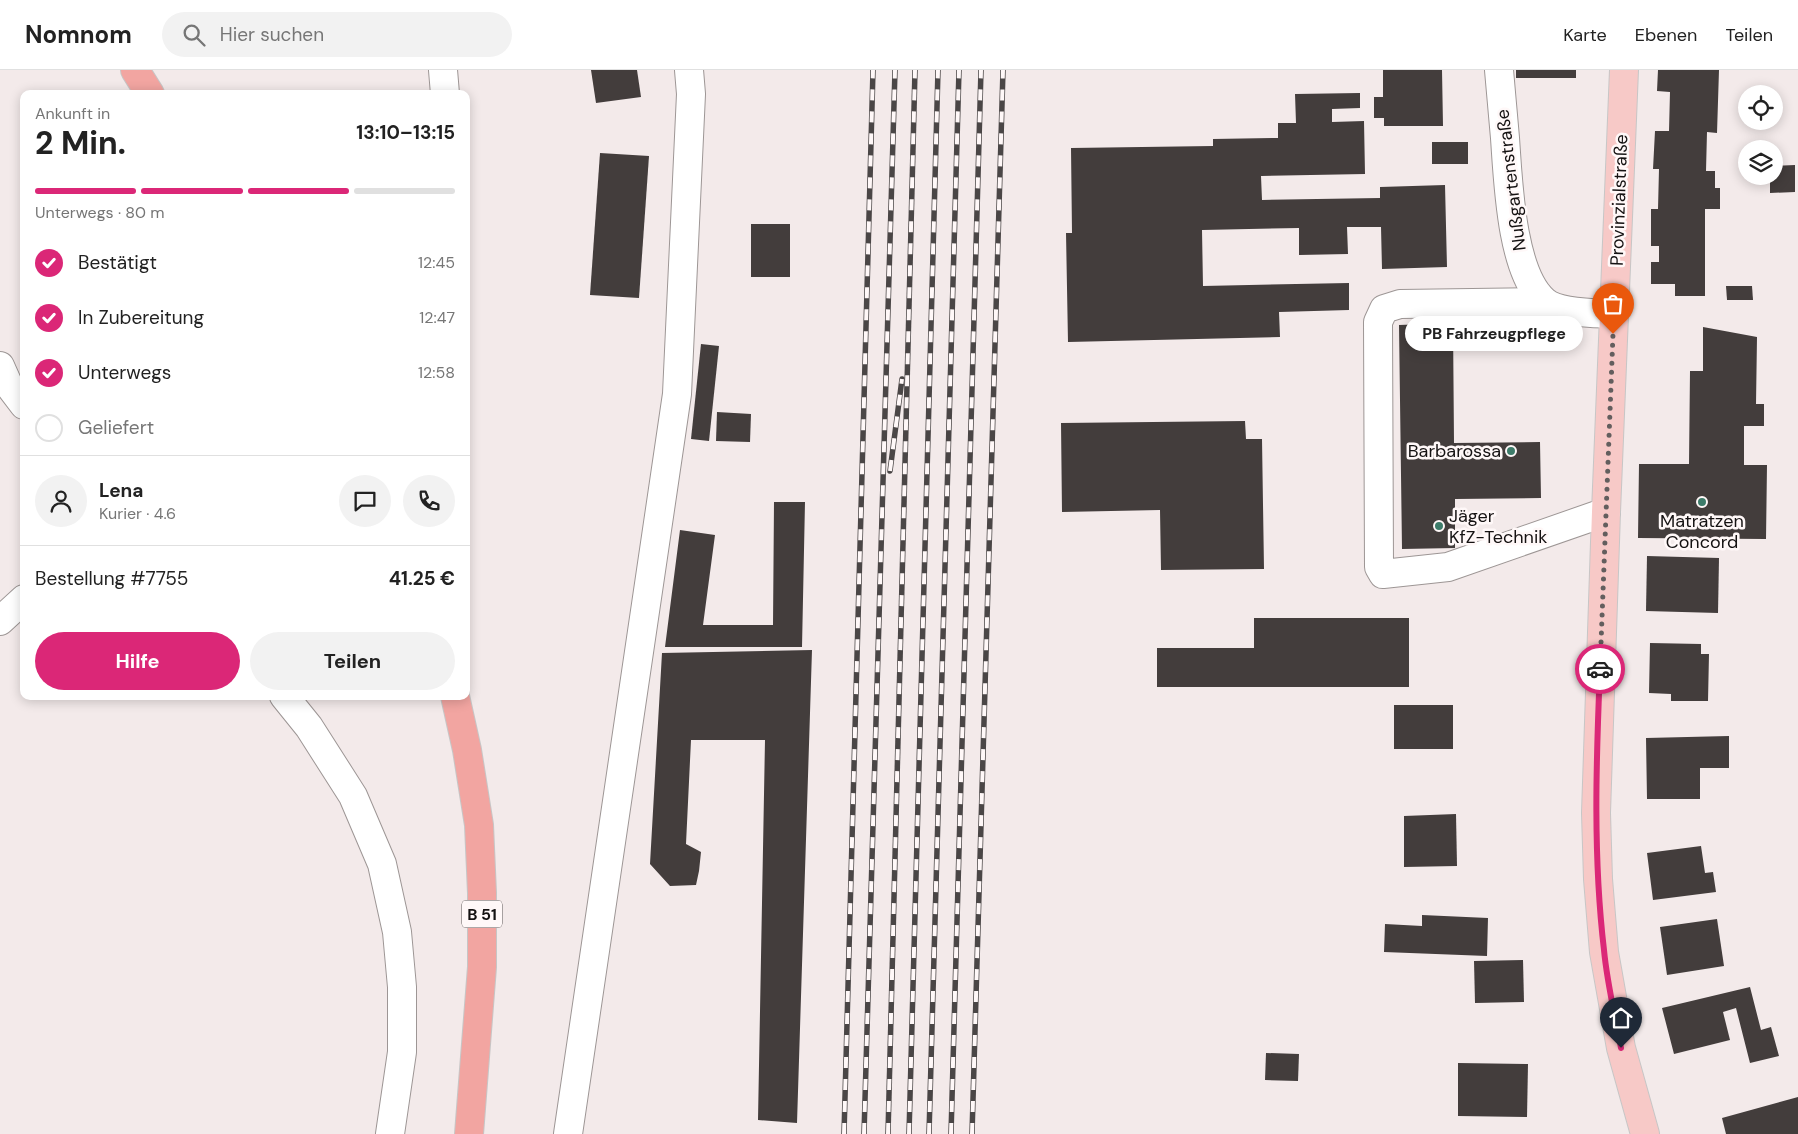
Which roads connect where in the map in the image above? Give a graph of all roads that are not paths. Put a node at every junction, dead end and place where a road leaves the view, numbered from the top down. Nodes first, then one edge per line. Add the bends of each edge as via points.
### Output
1 (135, 70) edge
2 (151, 70) edge
3 (443, 70) edge
4 (689, 70) edge
5 (1499, 70) edge
6 (1624, 70) edge
7 (148, 90) edge
8 (158, 90) edge
9 (445, 90) edge
10 (1544, 302) junction
11 (1614, 314) junction
12 (0, 366) edge
13 (20, 400) edge
14 (1606, 512) junction
15 (20, 603) edge
16 (0, 621) edge
17 (287, 700) edge
18 (456, 700) edge
19 (390, 1134) edge
20 (469, 1134) edge
21 (568, 1134) edge
22 (1645, 1134) edge

1 - 7 highway
2 - 8 highway
3 - 9 street
4 - 21 street via 691,94 677,394
5 - 10 street, Nußgartenstraße via 1508,192 1520,257 1528,279
6 - 11 main road, Provinzialstraße
10 - 11 street via 1566,311
10 - 14 street via 1400,304 1384,309 1378,322 1379,567 1383,574 1448,567
11 - 14 main road, Provinzialstraße
12 - 13 street
14 - 22 main road, Provinzialstraße via 1596,813 1598,880 1604,952 1621,1048
15 - 16 street
17 - 19 street via 309,727 353,796 382,864 397,932 402,987 402,1052
18 - 20 highway, B 51 via 479,825 482,893 482,968

